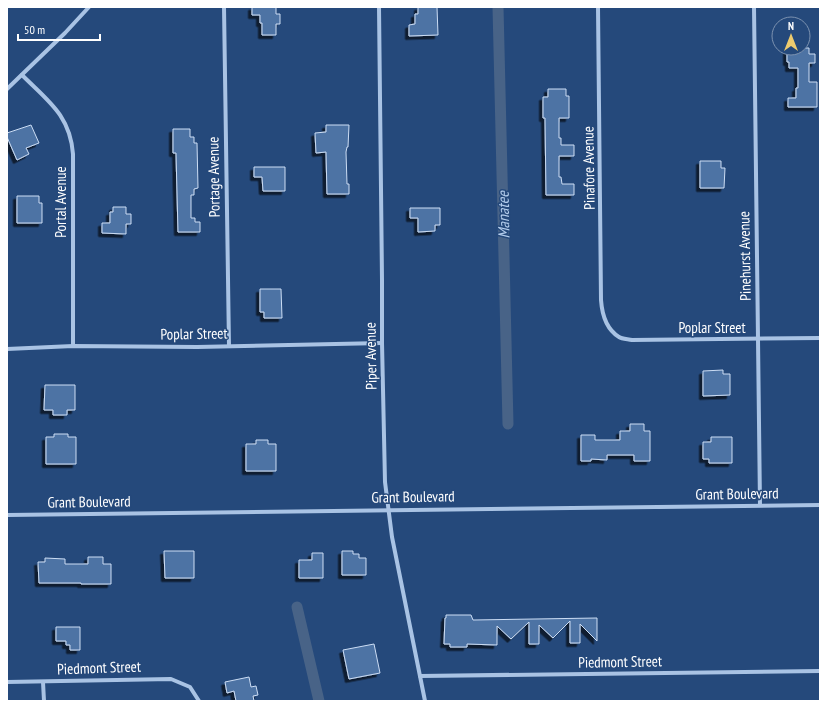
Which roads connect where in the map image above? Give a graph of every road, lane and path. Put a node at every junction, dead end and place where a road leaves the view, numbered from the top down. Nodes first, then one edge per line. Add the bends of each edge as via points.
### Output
1 (89, 7) edge
2 (224, 7) edge
3 (379, 7) edge
4 (598, 7) edge
5 (754, 7) edge
6 (22, 75) junction
7 (7, 89) edge
8 (608, 327) joint
9 (820, 338) edge
10 (758, 340) junction
11 (382, 343) junction
12 (73, 346) junction
13 (229, 346) junction
14 (7, 348) edge
15 (760, 505) junction
16 (820, 505) edge
17 (388, 510) junction
18 (7, 515) edge
19 (820, 671) edge
20 (420, 676) junction
21 (7, 682) edge
22 (42, 682) junction
23 (44, 701) edge
24 (199, 701) edge
25 (425, 701) edge

1 - 6 street
2 - 13 street, Portage Avenue
3 - 11 street, Piper Avenue
4 - 8 street, Pinafore Avenue via 601,300 602,314
5 - 10 street, Pinehurst Avenue
6 - 7 street
6 - 12 street, Portal Avenue via 60,114 72,140
8 - 10 street, Poplar Street via 619,337 632,340
9 - 10 street, Poplar Street
10 - 15 street, Pinehurst Avenue
11 - 13 street, Poplar Street
11 - 17 street, Piper Avenue
12 - 13 street, Poplar Street
12 - 14 street, Poplar Street
15 - 16 street, Grant Boulevard
15 - 17 street, Grant Boulevard
17 - 18 street, Grant Boulevard
17 - 20 street, Piper Avenue
19 - 20 street, Piedmont Street
20 - 25 street, Piper Avenue
21 - 22 street, Piedmont Street
22 - 23 street
22 - 24 street, Piedmont Street via 171,679 190,687

